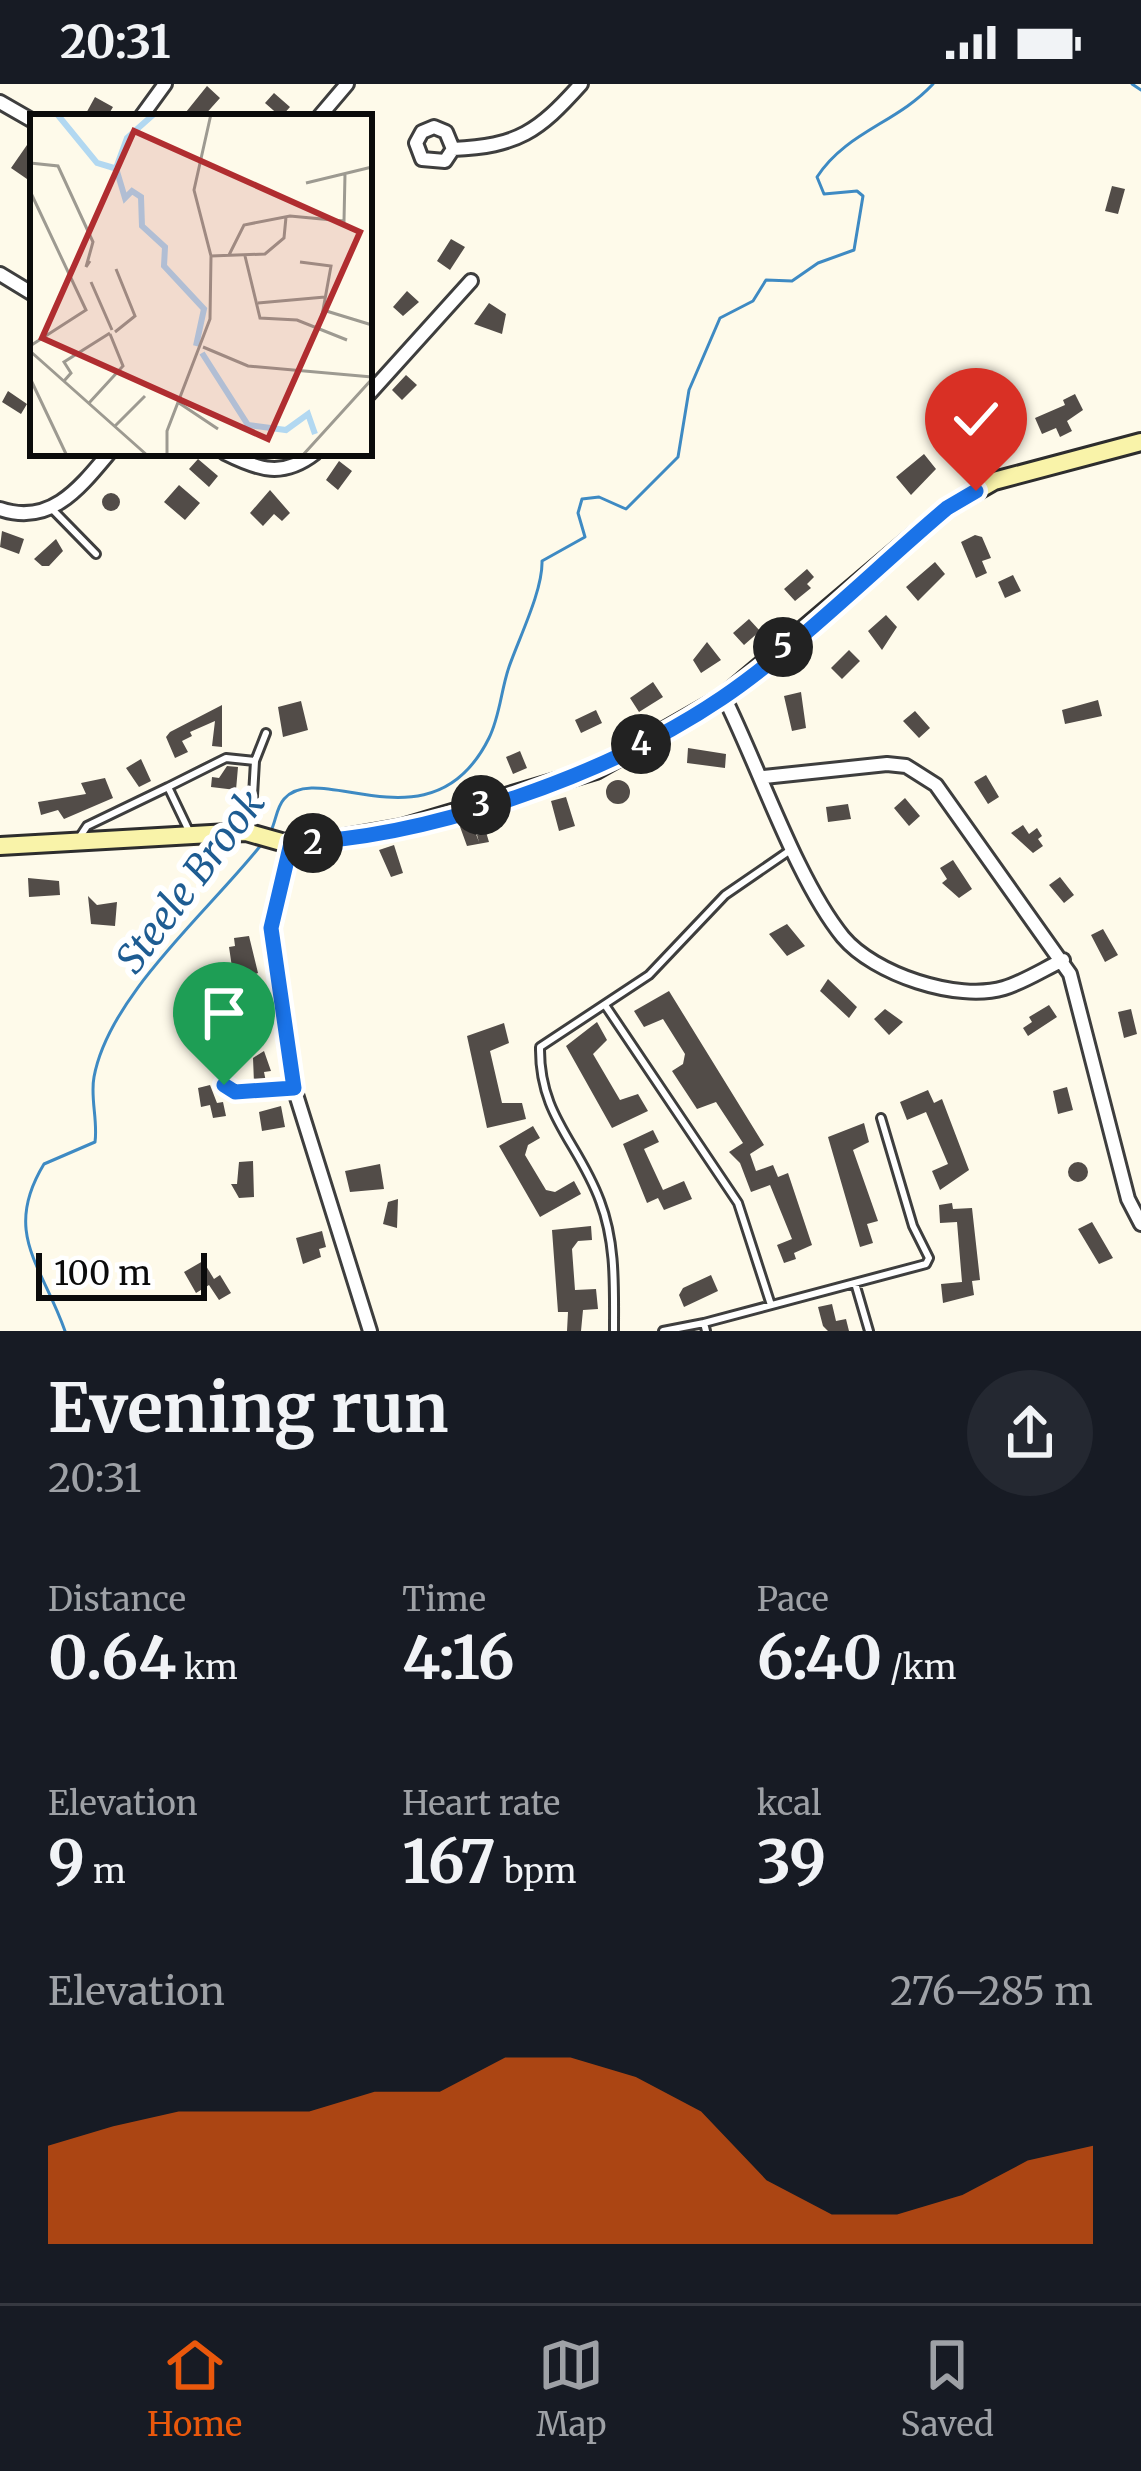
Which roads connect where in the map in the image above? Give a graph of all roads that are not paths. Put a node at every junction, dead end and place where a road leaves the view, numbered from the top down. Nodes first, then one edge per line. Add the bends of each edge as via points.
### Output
1 (165, 84) edge
2 (346, 84) edge
3 (581, 84) edge
4 (0, 101) edge
5 (143, 114) edge
6 (321, 114) edge
7 (30, 119) edge
8 (452, 149) dead end
9 (0, 274) edge
10 (471, 281) dead end
11 (30, 292) edge
12 (372, 391) edge
13 (1141, 442) edge
14 (107, 456) edge
15 (233, 456) edge
16 (311, 456) edge
17 (51, 508) junction
18 (0, 509) edge
19 (96, 554) dead end
20 (724, 697) junction
21 (266, 734) dead end
22 (255, 761) junction
23 (764, 777) junction
24 (168, 787) junction
25 (190, 836) junction
26 (271, 838) junction
27 (76, 842) junction
28 (0, 846) edge
29 (794, 848) junction
30 (1063, 960) junction
31 (605, 1005) junction
32 (224, 1085) dead end
33 (294, 1088) junction
34 (881, 1118) dead end
35 (1141, 1224) edge
36 (855, 1283) junction
37 (771, 1305) junction
38 (705, 1327) edge
39 (370, 1331) edge
40 (614, 1331) edge
41 (663, 1331) edge
42 (869, 1331) edge

1 - 5 street
2 - 6 street
3 - 8 street via 528,134
4 - 7 street
9 - 11 street
10 - 12 street
13 - 20 street via 994,481 947,508
14 - 17 street
15 - 16 street via 273,472
17 - 18 street via 19,515
17 - 19 lane
20 - 23 street
20 - 26 street via 596,770 402,828
21 - 22 lane
22 - 24 lane via 226,758
22 - 26 lane
23 - 29 street
23 - 30 street via 887,764 922,774
24 - 25 lane
24 - 27 lane via 87,826
25 - 26 street
25 - 27 street
26 - 33 street via 271,928
27 - 28 street
29 - 30 street via 846,940 920,985 956,994 1003,988
29 - 31 lane via 725,895 649,976
30 - 35 street
31 - 37 lane via 738,1203
31 - 40 lane via 540,1048 540,1079 607,1220
32 - 33 lane via 235,1092
33 - 39 street
34 - 36 lane via 929,1258
36 - 37 lane
36 - 42 lane
37 - 38 lane
38 - 41 lane

